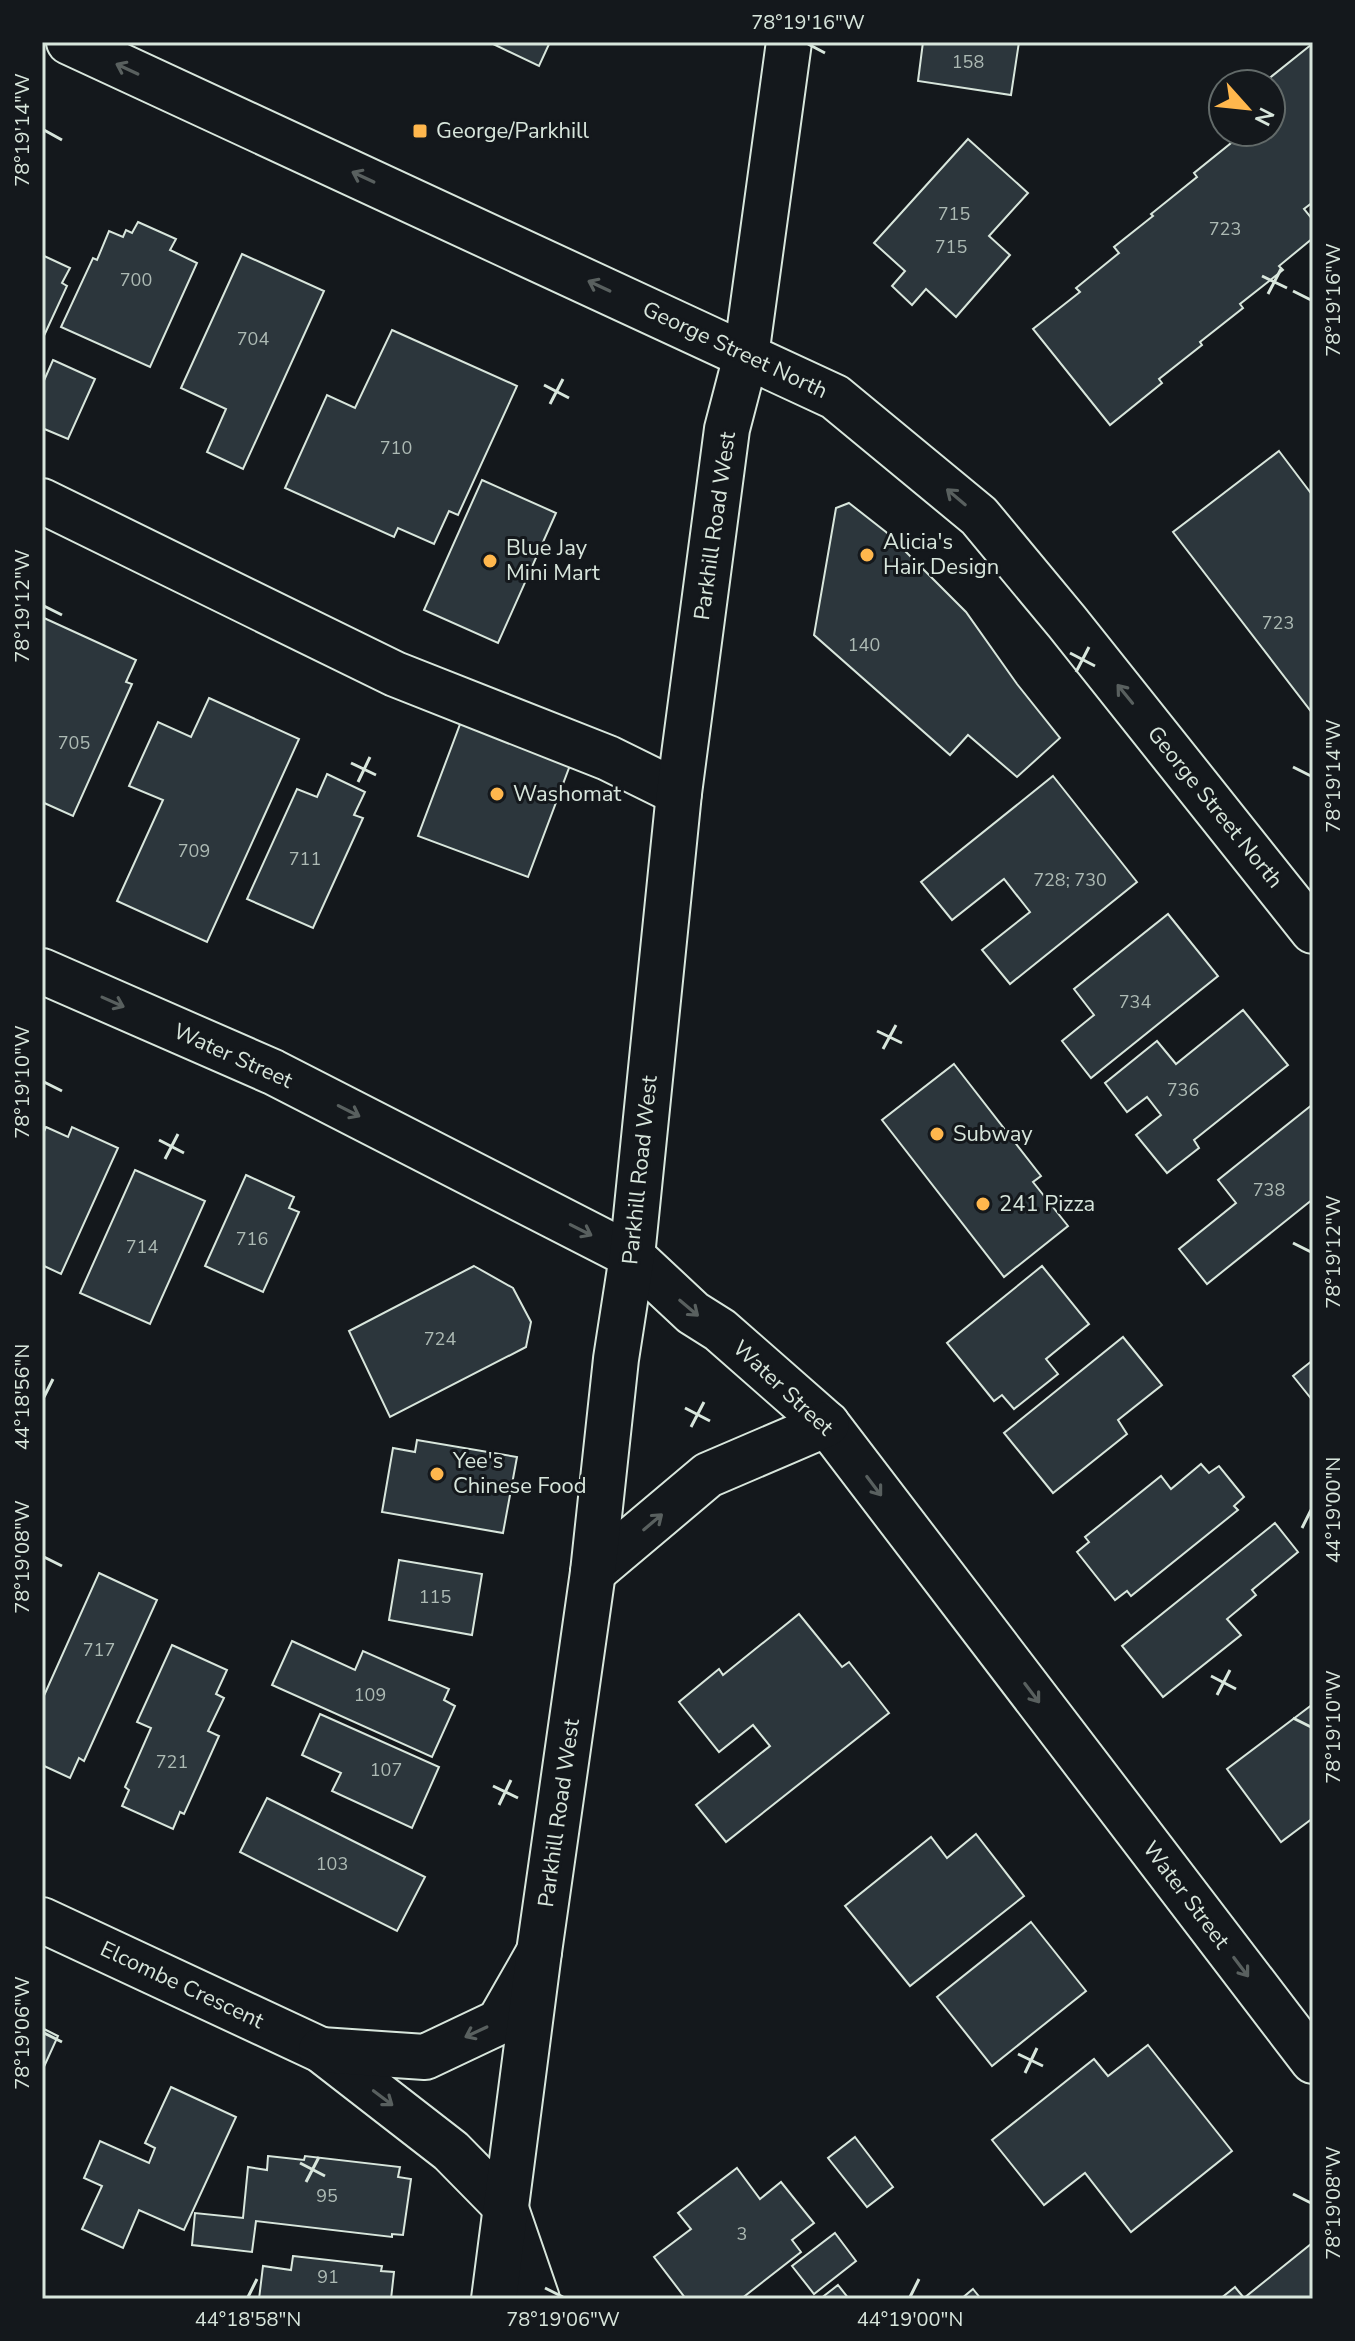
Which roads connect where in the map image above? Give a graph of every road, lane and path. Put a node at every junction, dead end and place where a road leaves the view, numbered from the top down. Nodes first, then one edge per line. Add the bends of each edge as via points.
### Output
1 (69, 42) edge
2 (789, 42) edge
3 (746, 356) junction
4 (42, 501) edge
5 (679, 793) junction
6 (1313, 931) edge
7 (42, 971) edge
8 (632, 1256) junction
9 (827, 1424) junction
10 (593, 1572) junction
11 (42, 1920) edge
12 (539, 1952) junction
13 (321, 2050) junction
14 (1313, 2061) edge
15 (505, 2206) junction
16 (494, 2299) edge
17 (537, 2299) edge

3 -> 1 main road, George Street North
2 - 3 main road, Parkhill Road West
3 - 5 main road, Parkhill Road West via 727,429
6 -> 3 main road, George Street North via 979,516 835,397
4 - 5 main road via 395,674 608,758
5 - 8 main road, Parkhill Road West
7 -> 8 main road, Water Street via 273,1072
8 -> 9 main road, Water Street
8 - 10 main road, Parkhill Road West
10 -> 9 main road via 708,1475
9 -> 14 main road, Water Street
10 - 12 main road, Parkhill Road West
11 - 13 main road, Elcombe Crescent
12 -> 13 main road, Elcombe Crescent via 499,2022 425,2057
12 - 15 main road, Parkhill Road West
13 -> 15 main road, Elcombe Crescent via 451,2151
15 - 16 main road, Parkhill Road West
15 - 17 main road

